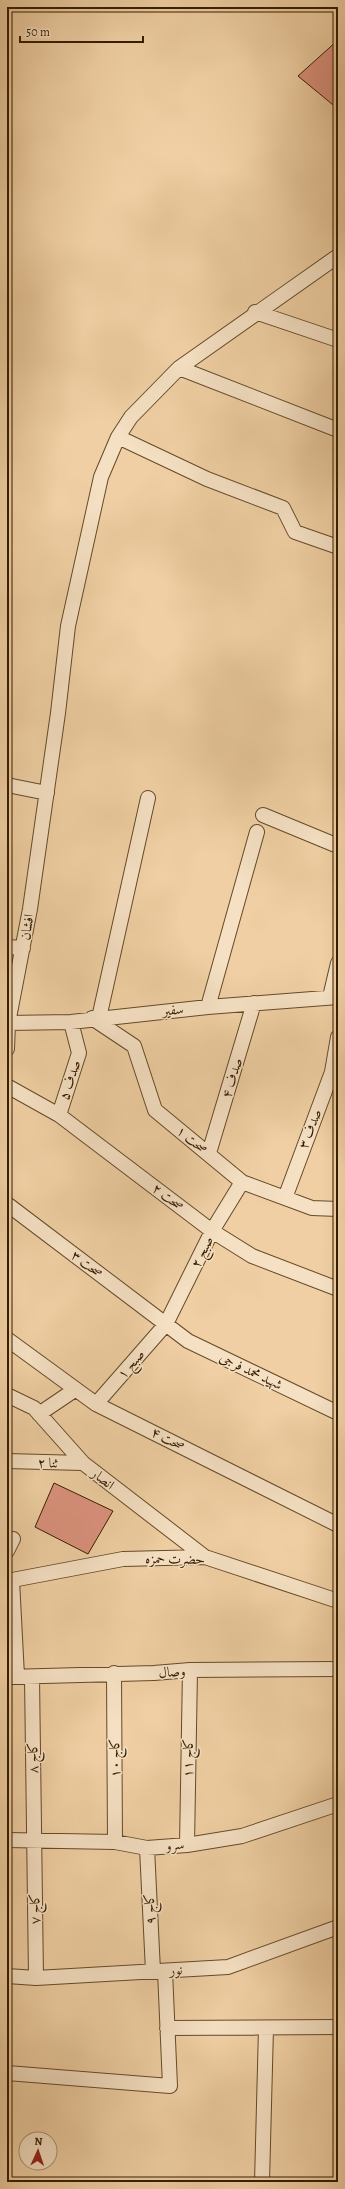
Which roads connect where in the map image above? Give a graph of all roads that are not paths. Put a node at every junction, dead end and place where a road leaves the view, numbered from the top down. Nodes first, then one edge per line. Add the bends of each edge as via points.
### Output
1 (338, 256) edge
2 (255, 312) junction
3 (338, 340) edge
4 (179, 368) junction
5 (338, 430) edge
6 (118, 437) junction
7 (338, 547) edge
8 (7, 785) edge
9 (47, 793) junction
10 (148, 798) dead end
11 (263, 815) dead end
12 (257, 832) dead end
13 (338, 846) edge
14 (7, 947) edge
15 (23, 948) junction
16 (338, 963) edge
17 (334, 997) edge
18 (254, 1003) junction
19 (208, 1007) junction
20 (95, 1018) junction
21 (71, 1022) junction
22 (8, 1023) edge
23 (338, 1037) edge
24 (7, 1049) edge
25 (335, 1073) edge
26 (7, 1086) edge
27 (59, 1115) junction
28 (209, 1153) junction
29 (242, 1182) junction
30 (285, 1198) junction
31 (7, 1204) edge
32 (338, 1209) edge
33 (212, 1230) junction
34 (338, 1289) edge
35 (166, 1324) junction
36 (7, 1339) edge
37 (76, 1389) junction
38 (7, 1395) edge
39 (96, 1404) junction
40 (338, 1413) edge
41 (39, 1414) junction
42 (10, 1461) edge
43 (83, 1464) junction
44 (338, 1525) edge
45 (205, 1557) junction
46 (9, 1580) edge
47 (338, 1601) edge
48 (338, 1668) edge
49 (190, 1670) junction
50 (114, 1673) junction
51 (12, 1676) edge
52 (32, 1677) junction
53 (338, 1804) edge
54 (7, 1840) edge
55 (34, 1840) junction
56 (115, 1842) junction
57 (187, 1845) junction
58 (147, 1848) junction
59 (338, 1927) edge
60 (159, 1971) junction
61 (7, 1976) edge
62 (36, 1978) junction
63 (338, 2027) edge
64 (167, 2028) junction
65 (266, 2028) junction
66 (7, 2073) edge
67 (262, 2182) edge

1 - 2 street, افشان
2 - 3 street
2 - 4 street, افشان
4 - 5 street
4 - 6 street, افشان via 131,416
6 - 7 street via 207,479 284,508 295,532
6 - 9 street, افشان via 101,478 68,626
8 - 9 street
9 - 15 street, افشان
10 - 20 street
11 - 13 street
12 - 19 street
14 - 15 street
15 - 22 street, افشان
16 - 17 street
17 - 18 street, سفیر
18 - 19 street, سفیر
18 - 28 street, صدف ۴
19 - 20 street, سفیر
20 - 21 street, سفیر
20 - 28 street, صحت ۱ via 134,1046 155,1110
21 - 22 street, سفیر
21 - 27 street, صدف ۵ via 79,1053
22 - 24 street, افشان
23 - 25 street, صدف ۳
25 - 30 street, صدف ۳
26 - 27 street, صحت ۲
27 - 33 street, صحت ۲
28 - 29 street, صحت ۱
29 - 30 street, صحت ۱
29 - 33 street, صبح ۲
30 - 32 street, صحت ۱ via 312,1208
31 - 35 street, صحت ۳
33 - 34 street, صحت ۲ via 252,1256
33 - 35 street, صبح ۲
35 - 39 street, صبح ۱
35 - 40 street, شهید محمد فرجی via 188,1342
36 - 37 street, صحت ۴
37 - 39 street, صحت ۴
37 - 41 street
38 - 41 street, انصار via 34,1408
39 - 44 street, صحت ۴
41 - 43 street, انصار
42 - 43 street, ثنا ۲
43 - 45 street, انصار
45 - 46 street, حضرت حمزه via 123,1559
45 - 47 street, حضرت حمزه
46 - 51 street
48 - 49 street, وصال
49 - 50 street, وصال
49 - 57 street, کاج ۱۱
50 - 52 street, وصال
50 - 56 street, کاج ۱۰
51 - 52 street, وصال
52 - 55 street, کاج ۸
53 - 57 street, سرو via 242,1836
54 - 55 street, سرو
55 - 56 street, سرو
55 - 62 street, کاج ۷
56 - 58 street, سرو
57 - 58 street, سرو
58 - 60 street, کاج ۹
59 - 60 street, نور via 228,1967
60 - 62 street, نور
60 - 64 street, کاج ۹
61 - 62 street, نور
63 - 65 street
64 - 65 street
64 - 66 street, کاج ۹ via 170,2086
65 - 67 street

